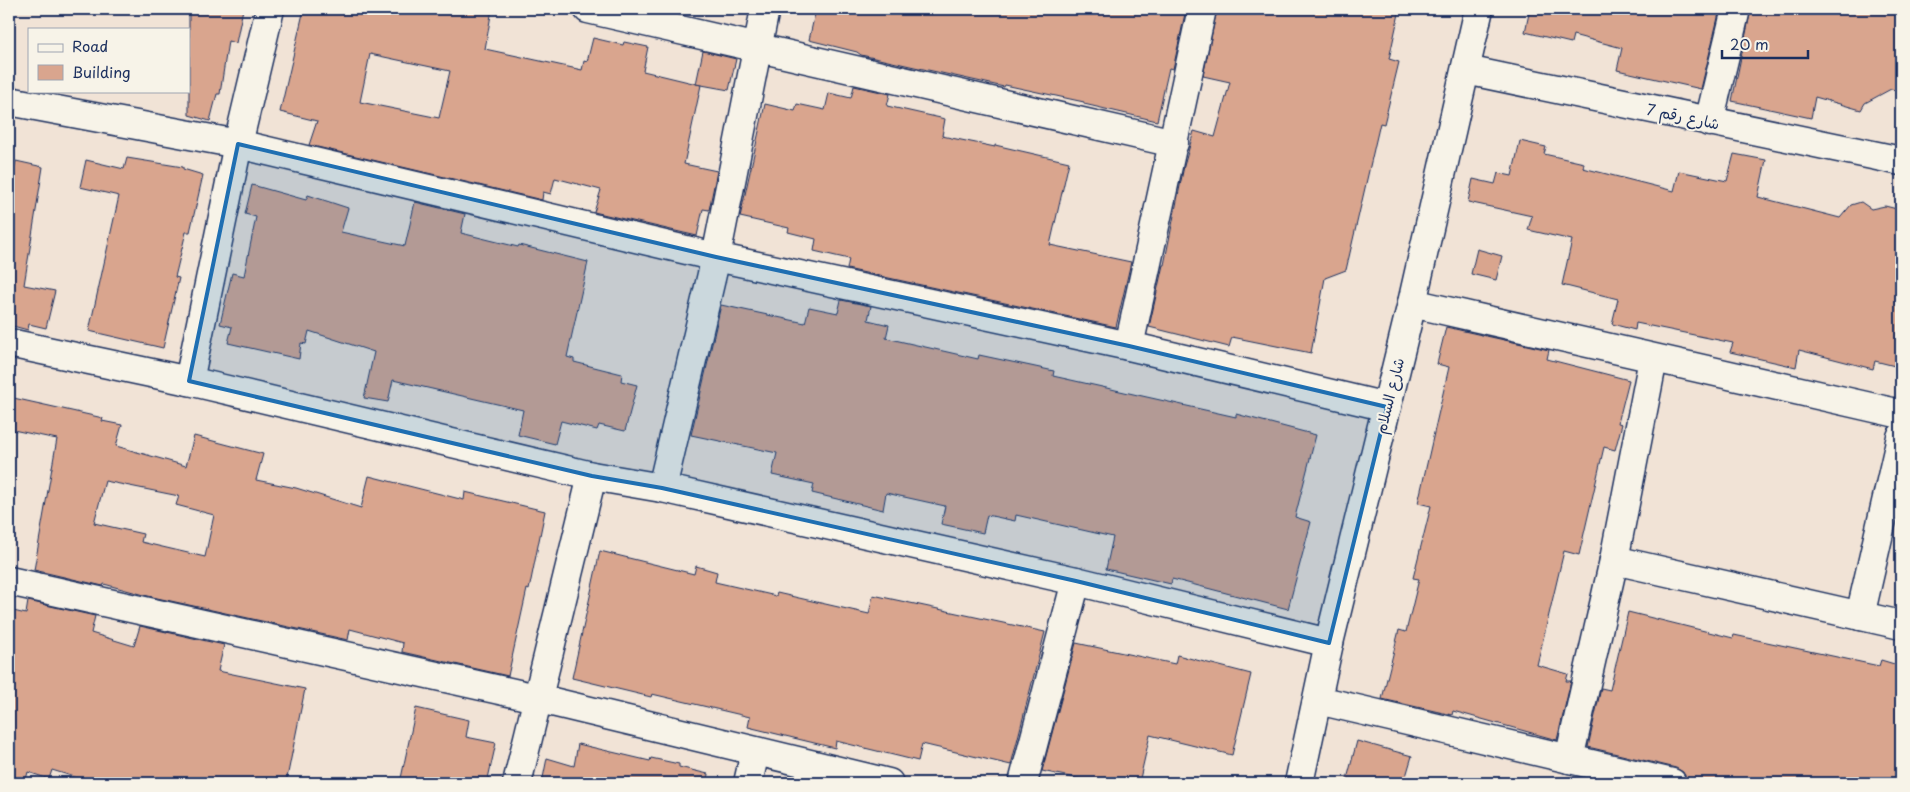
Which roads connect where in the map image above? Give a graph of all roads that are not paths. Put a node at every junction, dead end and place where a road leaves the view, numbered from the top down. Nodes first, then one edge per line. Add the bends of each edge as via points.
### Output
1 (270, 9) edge
2 (588, 9) edge
3 (765, 9) edge
4 (1202, 9) edge
5 (1479, 9) edge
6 (1736, 9) edge
7 (757, 48) junction
8 (1466, 70) junction
9 (9, 101) edge
10 (1709, 122) junction
11 (1174, 143) junction
12 (238, 144) junction
13 (1901, 160) edge
14 (716, 257) junction
15 (1412, 303) junction
16 (9, 343) edge
17 (1129, 346) junction
18 (1653, 359) junction
19 (190, 381) junction
20 (1387, 407) junction
21 (1901, 414) edge
22 (1901, 437) edge
23 (592, 476) junction
24 (662, 488) junction
25 (1614, 560) junction
26 (9, 581) edge
27 (1076, 581) junction
28 (1860, 616) junction
29 (1901, 625) edge
30 (1330, 643) junction
31 (536, 698) junction
32 (1318, 700) junction
33 (755, 752) junction
34 (1569, 760) junction
35 (517, 783) edge
36 (748, 783) edge
37 (889, 783) edge
38 (1023, 783) edge
39 (1300, 783) edge
40 (1672, 783) edge

1 - 12 street
2 - 7 street
3 - 7 street
4 - 11 street
5 - 8 street, شارع السلام
6 - 10 street
7 - 11 street
7 - 14 street
8 - 10 street, شارع رقم 7
8 - 15 street, شارع السلام
9 - 12 street
10 - 13 street, شارع رقم 7
11 - 17 street
12 - 14 street
12 - 19 street
14 - 17 street
14 - 24 street
15 - 18 street
15 - 20 street, شارع السلام
16 - 19 street
17 - 20 street
18 - 21 street
18 - 25 street
19 - 23 street
20 - 30 street, شارع السلام
22 - 28 street
23 - 24 street
23 - 31 street
24 - 27 street
25 - 28 street
25 - 34 street
26 - 31 street
27 - 30 street
27 - 38 street
28 - 29 street
30 - 32 street, شارع السلام
31 - 33 street
31 - 35 street
32 - 34 street
32 - 39 street, شارع السلام
33 - 36 street
33 - 37 street
34 - 40 street

